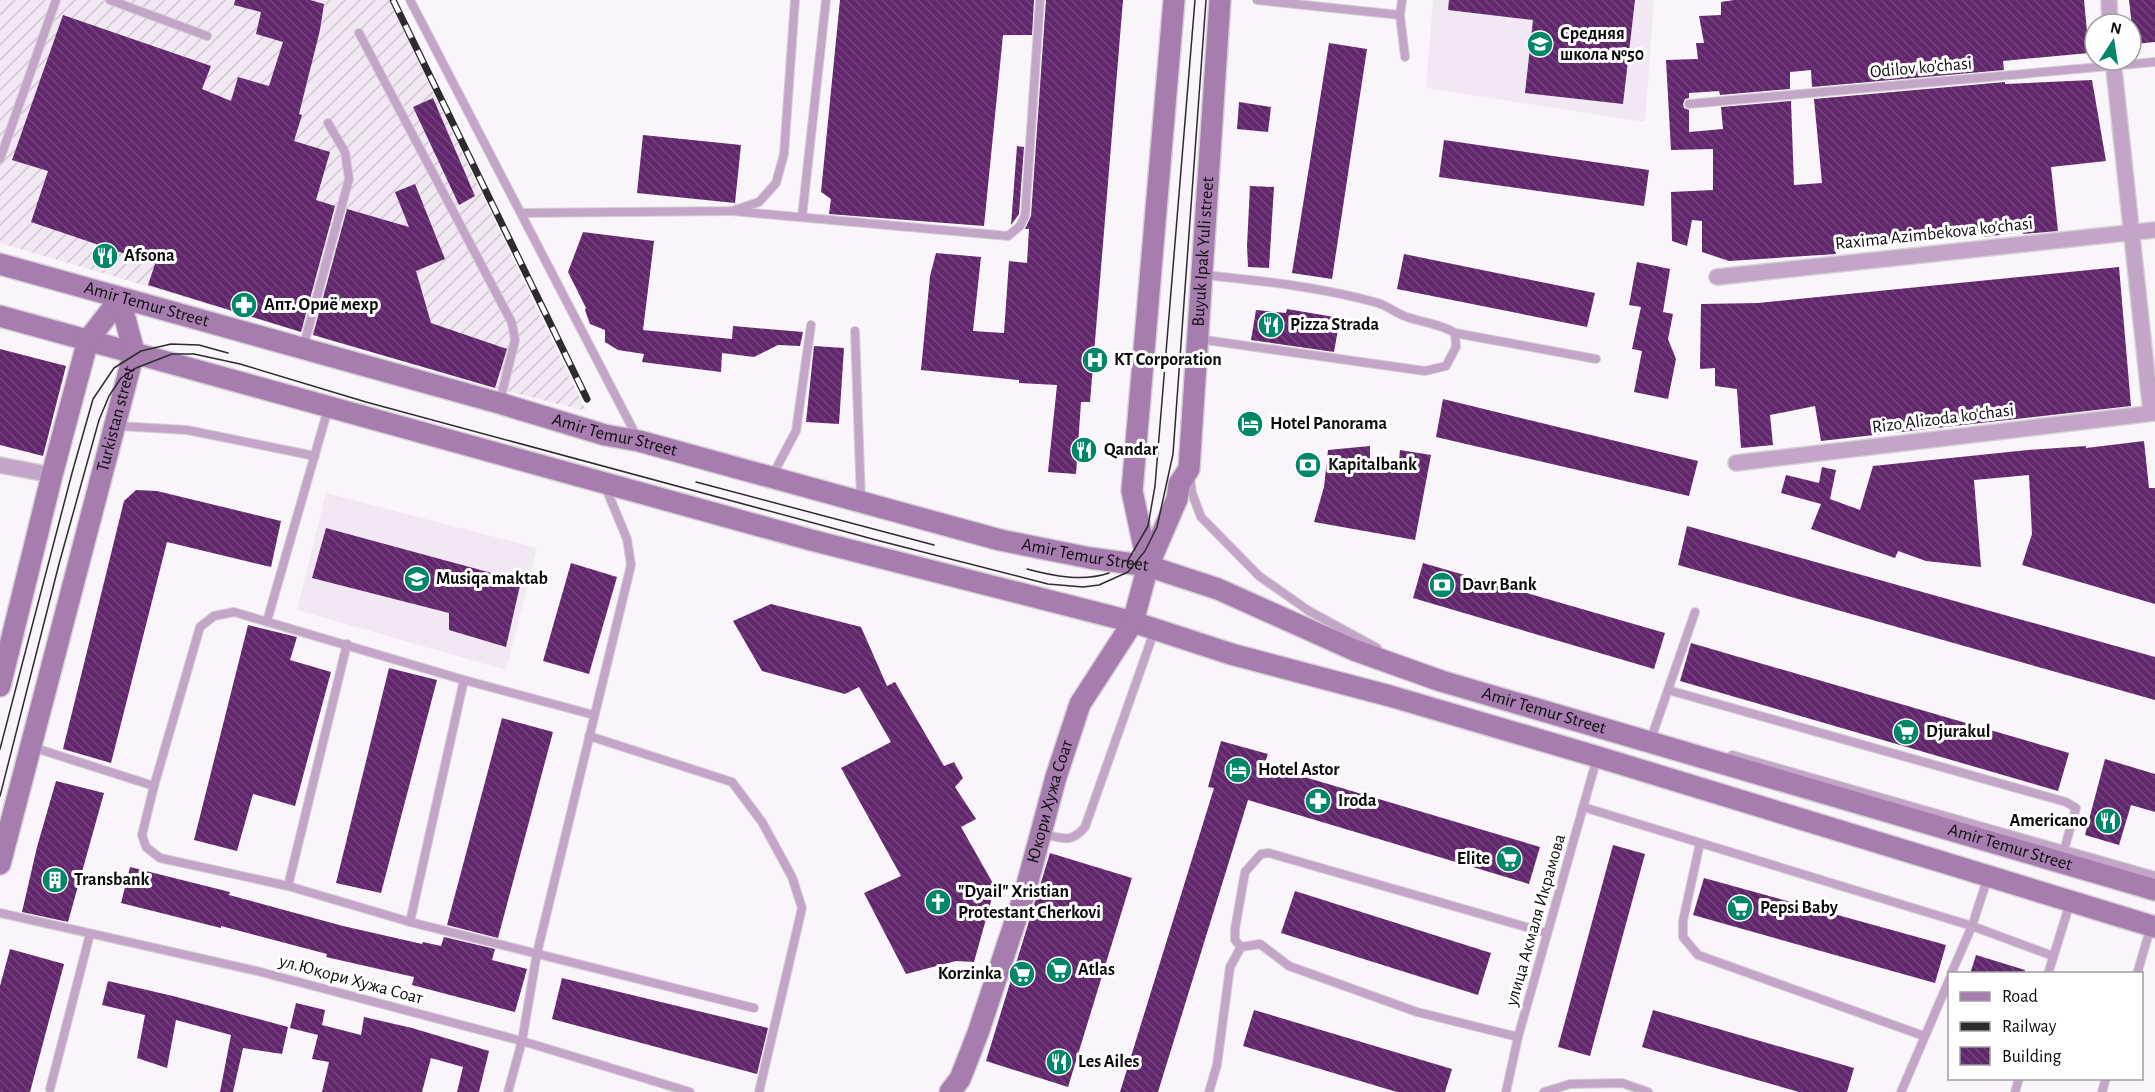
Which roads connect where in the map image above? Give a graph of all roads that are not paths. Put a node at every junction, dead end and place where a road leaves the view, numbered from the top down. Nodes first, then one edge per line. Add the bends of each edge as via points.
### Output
1 (56, 0) edge
2 (110, 0) edge
3 (410, 0) edge
4 (795, 0) edge
5 (826, 0) edge
6 (1040, 0) edge
7 (1174, 0) edge
8 (1220, 0) edge
9 (1257, 0) edge
10 (1402, 0) edge
11 (1400, 15) junction
12 (359, 33) dead end
13 (207, 36) dead end
14 (1405, 57) dead end
15 (2083, 66) edge
16 (2114, 72) edge
17 (1689, 104) dead end
18 (328, 123) dead end
19 (0, 159) edge
20 (732, 211) junction
21 (521, 213) junction
22 (802, 217) junction
23 (2155, 230) edge
24 (2133, 232) junction
25 (0, 264) edge
26 (1201, 275) junction
27 (1717, 277) dead end
28 (120, 299) junction
29 (0, 316) edge
30 (811, 325) dead end
31 (855, 332) dead end
32 (1455, 333) junction
33 (1197, 338) junction
34 (88, 340) junction
35 (303, 349) junction
36 (134, 352) junction
37 (1596, 359) dead end
38 (499, 403) junction
39 (329, 406) junction
40 (2153, 413) edge
41 (114, 426) junction
42 (639, 441) junction
43 (315, 456) junction
44 (1736, 463) dead end
45 (0, 465) edge
46 (1189, 469) junction
47 (52, 475) junction
48 (771, 478) junction
49 (604, 483) junction
50 (861, 502) junction
51 (1148, 566) junction
52 (1695, 612) dead end
53 (267, 621) junction
54 (1132, 622) junction
55 (1155, 630) junction
56 (347, 645) junction
57 (1436, 669) dead end
58 (464, 680) junction
59 (0, 686) edge
60 (1668, 690) junction
61 (594, 715) junction
62 (1642, 729) dead end
63 (1653, 733) junction
64 (589, 736) junction
65 (1664, 736) dead end
66 (31, 747) junction
67 (1722, 752) dead end
68 (1598, 757) junction
69 (154, 786) junction
70 (1583, 807) junction
71 (1041, 834) junction
72 (1700, 843) junction
73 (2064, 850) junction
74 (0, 864) edge
75 (1988, 876) junction
76 (2155, 876) edge
77 (288, 886) junction
78 (2155, 890) edge
79 (2071, 902) junction
80 (0, 913) edge
81 (410, 922) junction
82 (1972, 926) junction
83 (2153, 927) edge
84 (1547, 933) junction
85 (90, 934) junction
86 (1241, 947) junction
87 (537, 953) junction
88 (2053, 956) junction
89 (1952, 972) edge
90 (2049, 972) edge
91 (2138, 972) edge
92 (1948, 982) edge
93 (754, 1008) dead end
94 (1924, 1036) junction
95 (1518, 1037) junction
96 (522, 1041) junction
97 (50, 1089) dead end
98 (508, 1092) edge
99 (690, 1092) edge
100 (759, 1092) edge
101 (950, 1092) edge
102 (1209, 1092) edge
103 (1506, 1092) edge
104 (1544, 1092) edge
105 (1648, 1092) edge
106 (1901, 1092) edge

1 - 19 lane
2 - 13 lane
3 - 21 lane
4 - 20 lane via 784,154 776,183 759,202
5 - 22 lane
6 - 22 lane via 1025,216 1020,226 1008,236
7 - 51 main road, Buyuk Ipak Yuli street via 1132,491
8 - 26 main road, Buyuk Ipak Yuli street
9 - 11 lane
10 - 11 lane
11 - 14 lane
12 - 38 lane via 512,323 515,340
15 - 17 lane, Odilov ko'chasi
16 - 24 street
18 - 35 lane via 345,152 349,179
20 - 21 lane
20 - 22 lane
21 - 42 lane
23 - 24 street, Raxima Azimbekova ko'chasi
24 - 27 street, Raxima Azimbekova ko'chasi
24 - 40 street
25 - 28 main road, Amir Temur Street
26 - 32 lane via 1338,293 1382,304 1405,317
26 - 33 main road, Buyuk Ipak Yuli street
28 - 34 main road
28 - 35 main road, Amir Temur Street
28 - 36 main road, Turkistan street
29 - 34 main road, Amir Temur Street
30 - 48 lane via 796,431
31 - 50 lane
32 - 33 lane via 1456,347 1446,366 1425,371
32 - 37 lane
33 - 46 main road, Buyuk Ipak Yuli street
34 - 36 main road, Amir Temur Street
34 - 47 main road
35 - 38 main road, Amir Temur Street
36 - 39 main road, Amir Temur Street
36 - 41 main road, Turkistan street
38 - 42 main road, Amir Temur Street via 605,435
39 - 43 lane
39 - 49 main road, Amir Temur Street
40 - 44 street, Rizo Alizoda ko'chasi
41 - 43 lane via 187,430
41 - 66 main road, Turkistan street
42 - 48 main road, Amir Temur Street
43 - 53 lane
45 - 47 street
46 - 51 main road, Buyuk Ipak Yuli street via 1179,484 1178,499
46 - 57 lane via 1201,517 1259,576 1309,611 1390,656
47 - 59 main road
48 - 50 main road, Amir Temur Street
49 - 54 main road, Amir Temur Street
49 - 61 lane via 627,539 631,565
50 - 51 main road, Amir Temur Street via 1000,540
51 - 54 main road, Buyuk Ipak Yuli street
51 - 78 main road, Amir Temur Street via 1218,589 1354,650 1441,681
52 - 60 lane
53 - 56 lane
53 - 69 lane via 234,612 214,616 200,627
54 - 55 main road, Amir Temur Street
54 - 71 main road, Юкори Хужа Соат via 1080,704
55 - 68 main road, Amir Temur Street
55 - 71 lane via 1085,827 1077,837 1067,839
56 - 58 lane
56 - 77 lane
58 - 61 lane
58 - 81 lane
60 - 63 lane
60 - 73 lane via 2066,802 2076,808
61 - 64 lane
62 - 63 lane
63 - 65 lane
64 - 87 lane
64 - 100 lane via 732,782 762,822 792,877 802,908
66 - 69 lane
66 - 74 main road, Turkistan street
67 - 73 lane
68 - 70 lane, улица Акмаля Икрамова
68 - 75 main road, Amir Temur Street
69 - 77 lane via 142,835 146,847 160,858
70 - 72 lane
70 - 84 lane, улица Акмаля Икрамова
71 - 101 main road, Юкори Хужа Соат via 978,1033 960,1079
72 - 82 lane
72 - 94 lane via 1683,921 1683,937 1698,955
73 - 76 lane
75 - 79 main road, Amir Temur Street
75 - 82 lane
77 - 81 lane
79 - 83 main road, Amir Temur Street
79 - 88 lane
80 - 85 lane, ул.Юқори Хужа Соат
81 - 87 lane
82 - 88 lane
82 - 89 lane
83 - 91 lane
84 - 86 lane via 1269,853 1261,854 1245,872 1235,929 1235,940
84 - 95 lane, улица Акмаля Икрамова
85 - 96 lane, ул.Юқори Хужа Соат via 257,971
85 - 97 lane
86 - 95 lane via 1260,944 1289,966 1396,1005
86 - 102 lane via 1230,967 1217,1065
87 - 93 lane
87 - 96 lane
88 - 90 lane
92 - 94 lane
94 - 106 lane
95 - 103 lane, улица Акмаля Икрамова
96 - 98 lane
96 - 99 lane, ул.Юқори Хужа Соат
104 - 105 lane via 1570,1084 1622,1083

